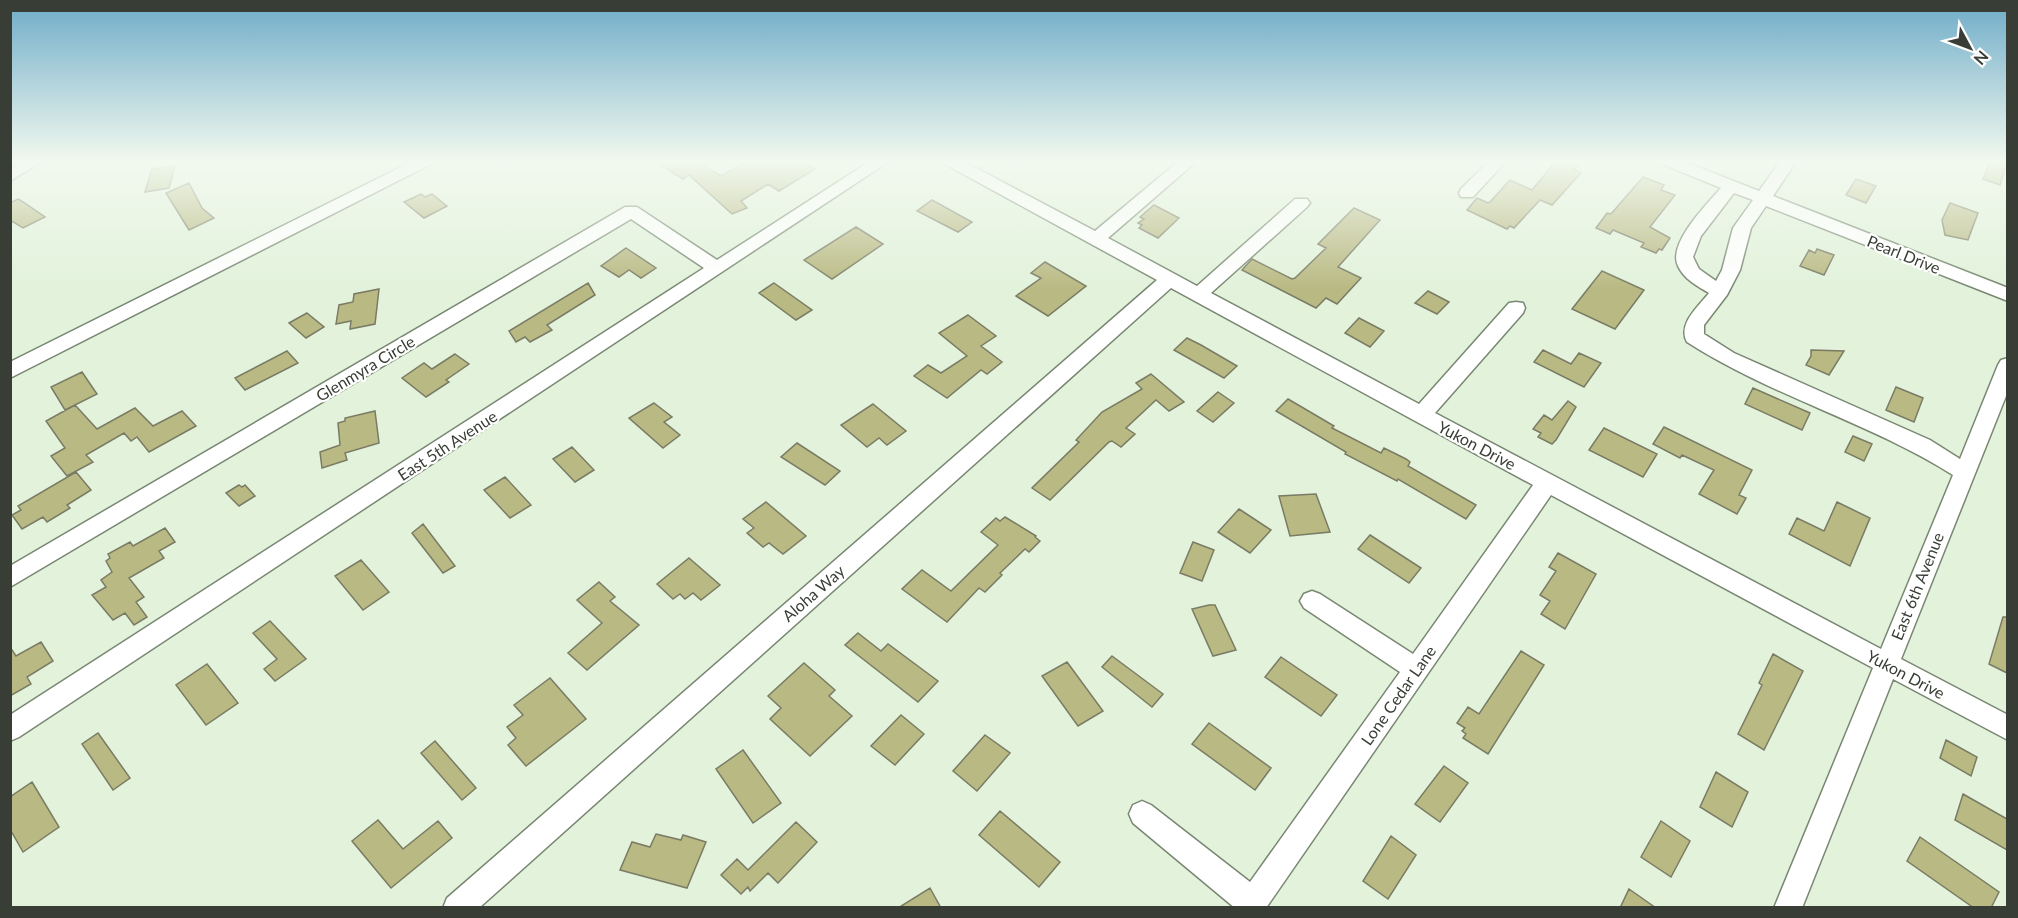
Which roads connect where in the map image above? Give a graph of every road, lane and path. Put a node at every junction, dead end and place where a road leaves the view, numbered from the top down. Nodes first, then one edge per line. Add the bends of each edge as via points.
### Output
1 (342, 203) edge
2 (817, 203) edge
3 (1027, 203) edge
4 (1139, 203) edge
5 (1301, 203) dead end
6 (1717, 203) edge
7 (1757, 203) edge
8 (1776, 203) edge
9 (1095, 240) junction
10 (717, 268) junction
11 (1170, 279) junction
12 (1720, 291) junction
13 (1198, 294) junction
14 (2007, 295) edge
15 (1516, 308) dead end
16 (2007, 364) edge
17 (10, 371) edge
18 (1421, 415) junction
19 (1964, 472) junction
20 (1547, 483) junction
21 (10, 578) edge
22 (1312, 601) dead end
23 (1886, 663) junction
24 (1416, 669) junction
25 (2007, 728) edge
26 (10, 729) edge
27 (1142, 813) dead end
28 (1251, 904) edge
29 (457, 908) edge
30 (1788, 908) edge

1 - 17 street
2 - 10 street, East 5th Avenue
3 - 9 street, Yukon Drive
4 - 9 street
5 - 13 street
6 - 12 street via 1694,232 1683,257 1692,273
7 - 12 street via 1742,228 1731,270
8 - 14 street, Pearl Drive
9 - 11 street, Yukon Drive
10 - 21 street, Glenmyra Circle via 631,211
10 - 26 street, East 5th Avenue
11 - 13 street, Yukon Drive
11 - 29 street, Aloha Way
12 - 19 street via 1695,324 1694,337 1700,343 1923,446
13 - 18 street, Yukon Drive
15 - 18 street
16 - 19 street, East 6th Avenue
18 - 20 street, Yukon Drive
19 - 23 street, East 6th Avenue
20 - 23 street, Yukon Drive
20 - 24 street, Lone Cedar Lane
22 - 24 street
23 - 25 street, Yukon Drive
23 - 30 street, East 6th Avenue
24 - 28 street, Lone Cedar Lane
27 - 28 street

